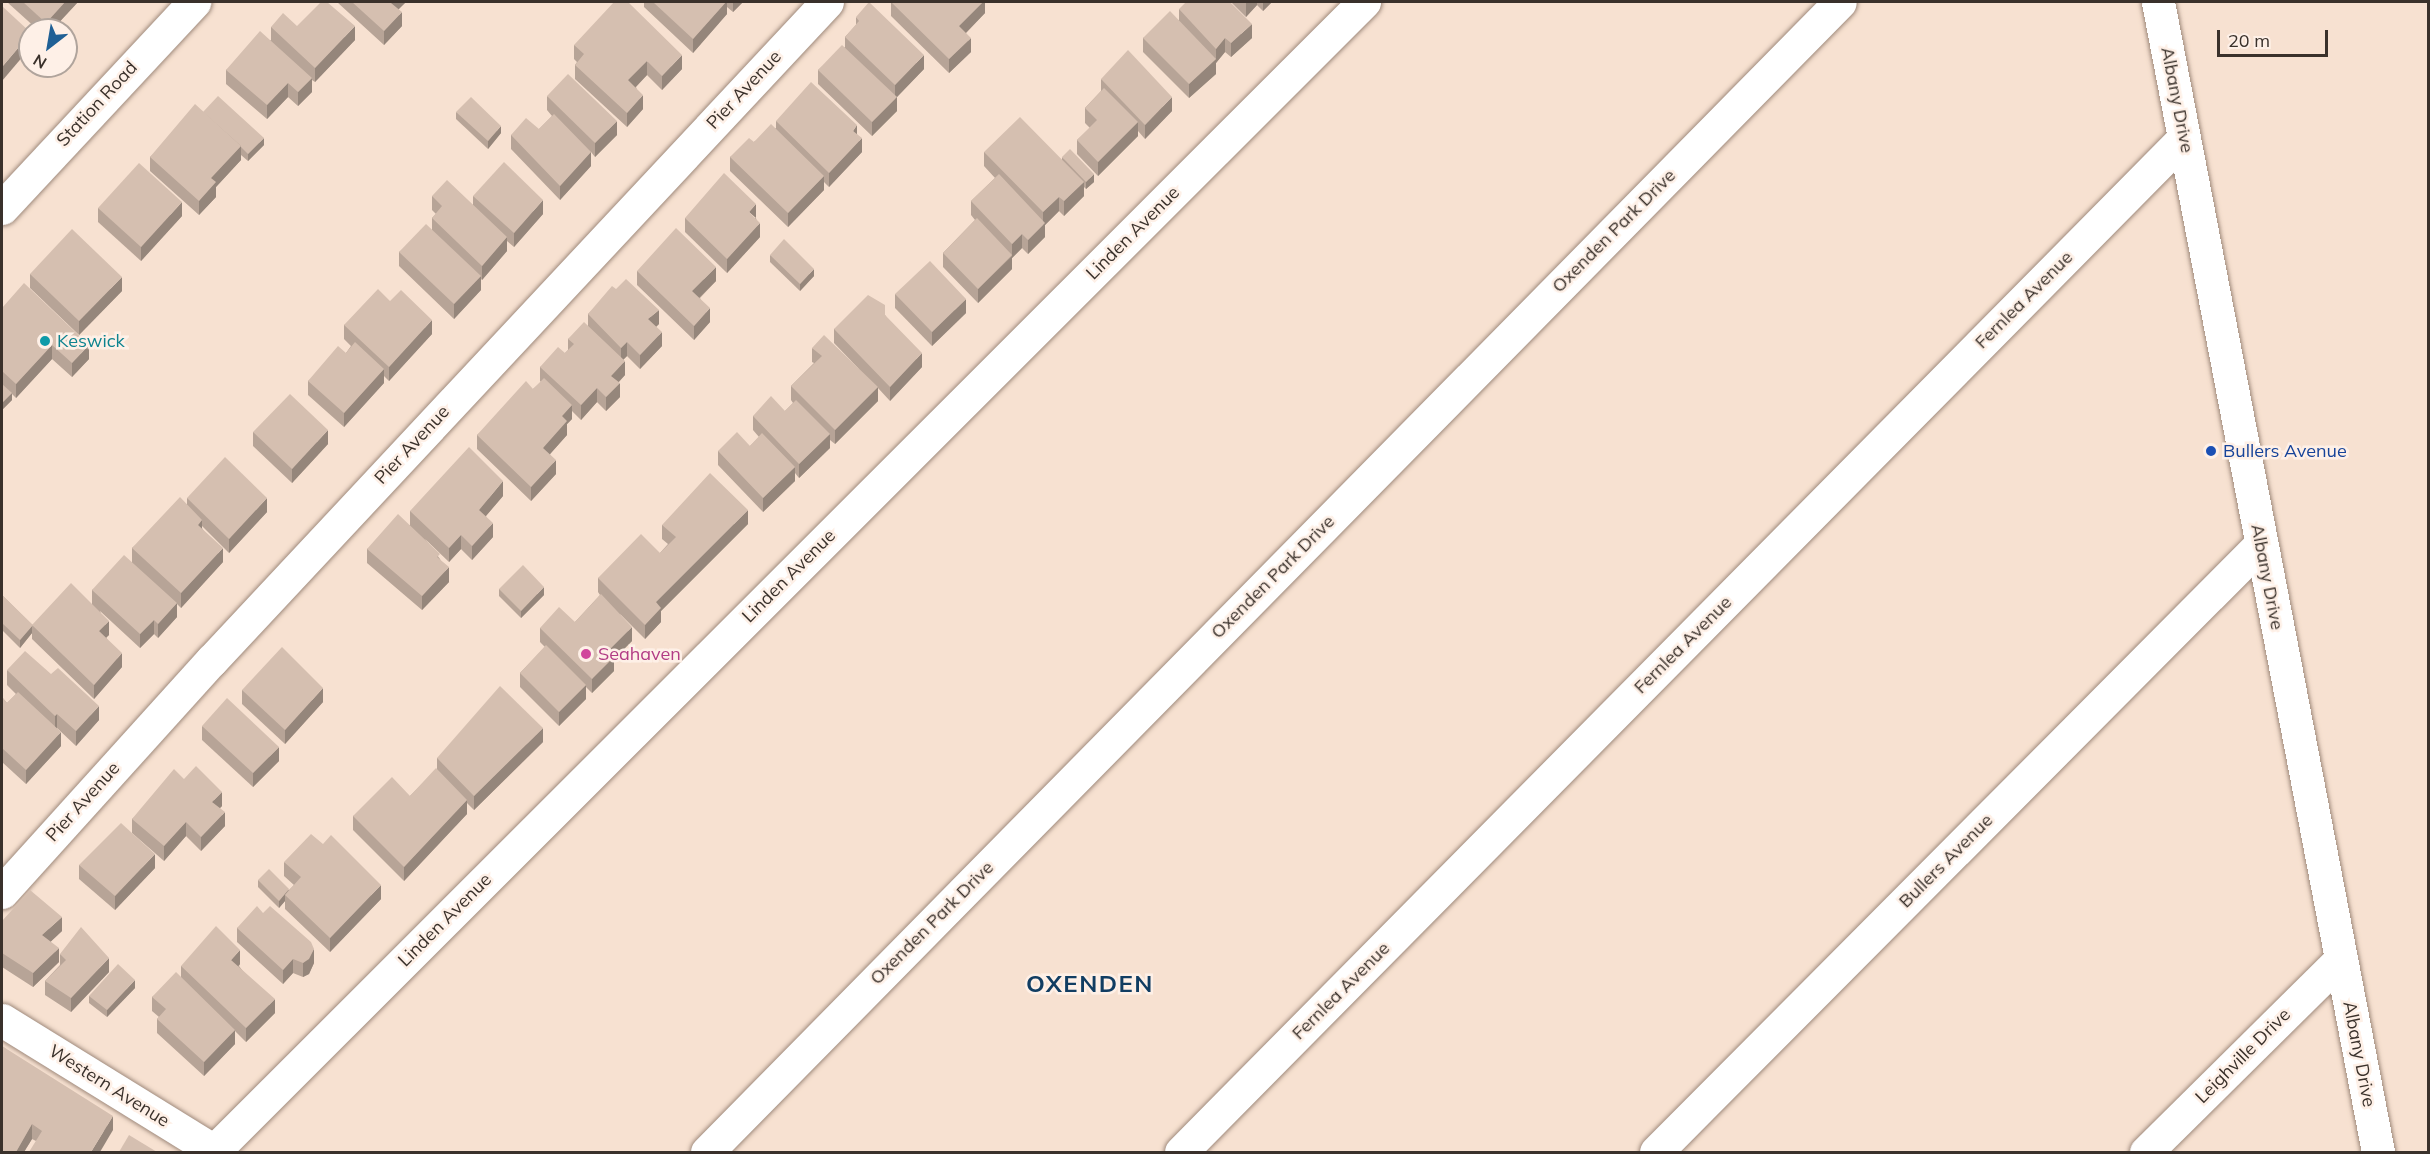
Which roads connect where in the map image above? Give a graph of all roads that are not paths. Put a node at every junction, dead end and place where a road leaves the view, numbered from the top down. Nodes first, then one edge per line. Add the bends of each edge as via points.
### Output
1 (194, 2) edge
2 (827, 2) edge
3 (1364, 2) edge
4 (1840, 2) edge
5 (2158, 2) edge
6 (2184, 138) junction
7 (2, 208) edge
8 (2260, 545) junction
9 (2, 892) edge
10 (2341, 959) junction
11 (2, 1020) edge
12 (215, 1152) edge
13 (706, 1152) edge
14 (1181, 1152) edge
15 (1656, 1152) edge
16 (2146, 1152) edge
17 (2378, 1152) edge

1 - 7 street, Station Road
2 - 9 street, Pier Avenue via 211,661
3 - 12 street, Linden Avenue
4 - 13 street, Oxenden Park Drive
5 - 6 street, Albany Drive
6 - 8 street, Albany Drive
6 - 14 street, Fernlea Avenue
8 - 10 street, Albany Drive
8 - 15 street, Bullers Avenue
10 - 16 street, Leighville Drive
10 - 17 street, Albany Drive
11 - 12 street, Western Avenue

